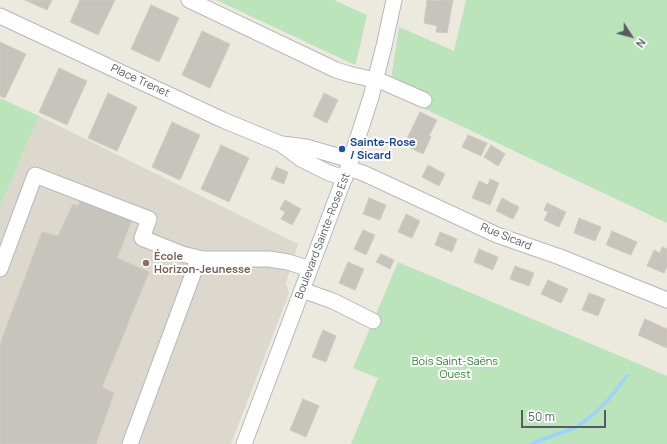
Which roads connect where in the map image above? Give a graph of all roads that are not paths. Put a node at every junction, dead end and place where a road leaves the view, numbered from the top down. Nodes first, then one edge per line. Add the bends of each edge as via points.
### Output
1 (189, 0) edge
2 (394, 0) edge
3 (0, 16) edge
4 (376, 80) junction
5 (424, 100) dead end
6 (348, 169) junction
7 (198, 258) junction
8 (0, 269) edge
9 (310, 269) junction
10 (302, 290) junction
11 (667, 300) edge
12 (373, 321) dead end
13 (130, 444) edge
14 (244, 444) edge

1 - 4 street via 336,70
2 - 4 street, Boulevard Sainte-Rose Est
3 - 6 street, Place Trenet via 212,115 281,144 306,147
4 - 5 street
4 - 6 street, Boulevard Sainte-Rose Est
6 - 9 street, Boulevard Sainte-Rose Est
6 - 11 street, Rue Sicard via 363,173 497,235
7 - 8 street via 142,238 149,219 35,175
7 - 9 street via 269,259
7 - 13 street
9 - 10 street, Boulevard Sainte-Rose Est
10 - 12 street via 333,301
10 - 14 street, Boulevard Sainte-Rose Est

